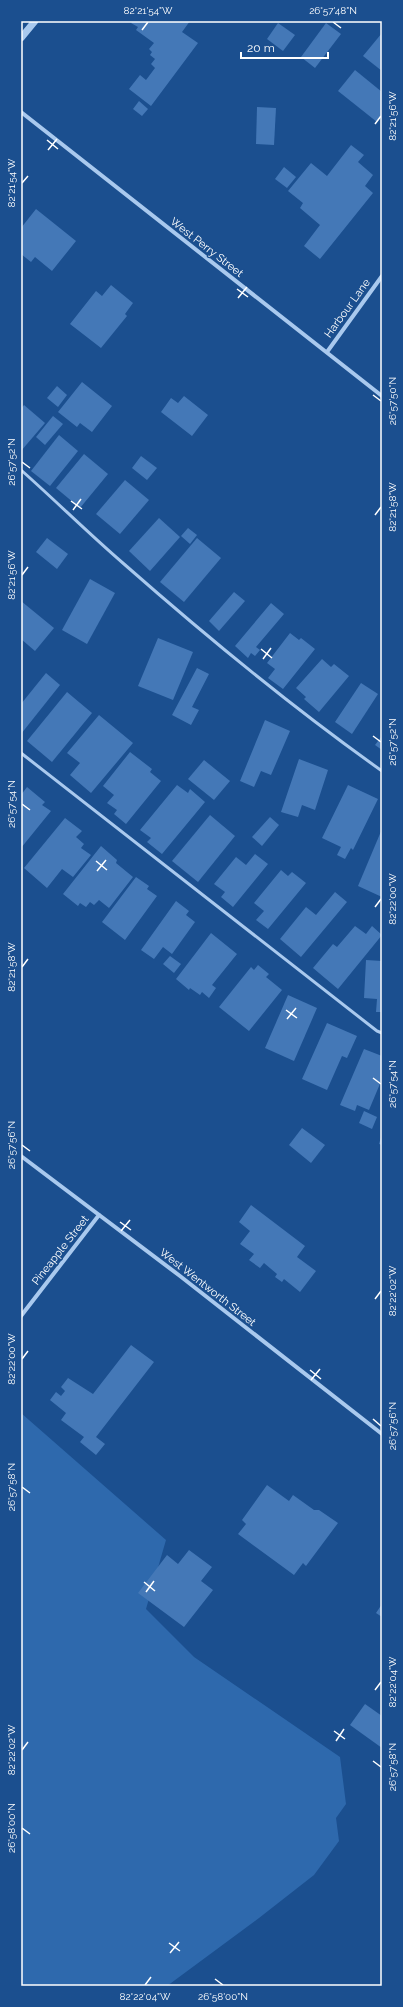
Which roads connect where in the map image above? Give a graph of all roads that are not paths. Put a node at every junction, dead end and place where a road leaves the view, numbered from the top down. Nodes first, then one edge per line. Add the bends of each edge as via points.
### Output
1 (35, 21) edge
2 (21, 38) edge
3 (21, 112) edge
4 (382, 276) edge
5 (327, 352) junction
6 (382, 396) edge
7 (21, 470) edge
8 (21, 753) edge
9 (382, 772) edge
10 (382, 1033) edge
11 (21, 1156) edge
12 (99, 1215) junction
13 (21, 1316) edge
14 (382, 1434) edge

1 - 2 street
3 - 5 street, West Perry Street
4 - 5 street, Harbour Lane
5 - 6 street, West Perry Street
7 - 9 lane via 124,564 230,654
8 - 10 lane
11 - 12 street, West Wentworth Street
12 - 13 street, Pineapple Street
12 - 14 street, West Wentworth Street

